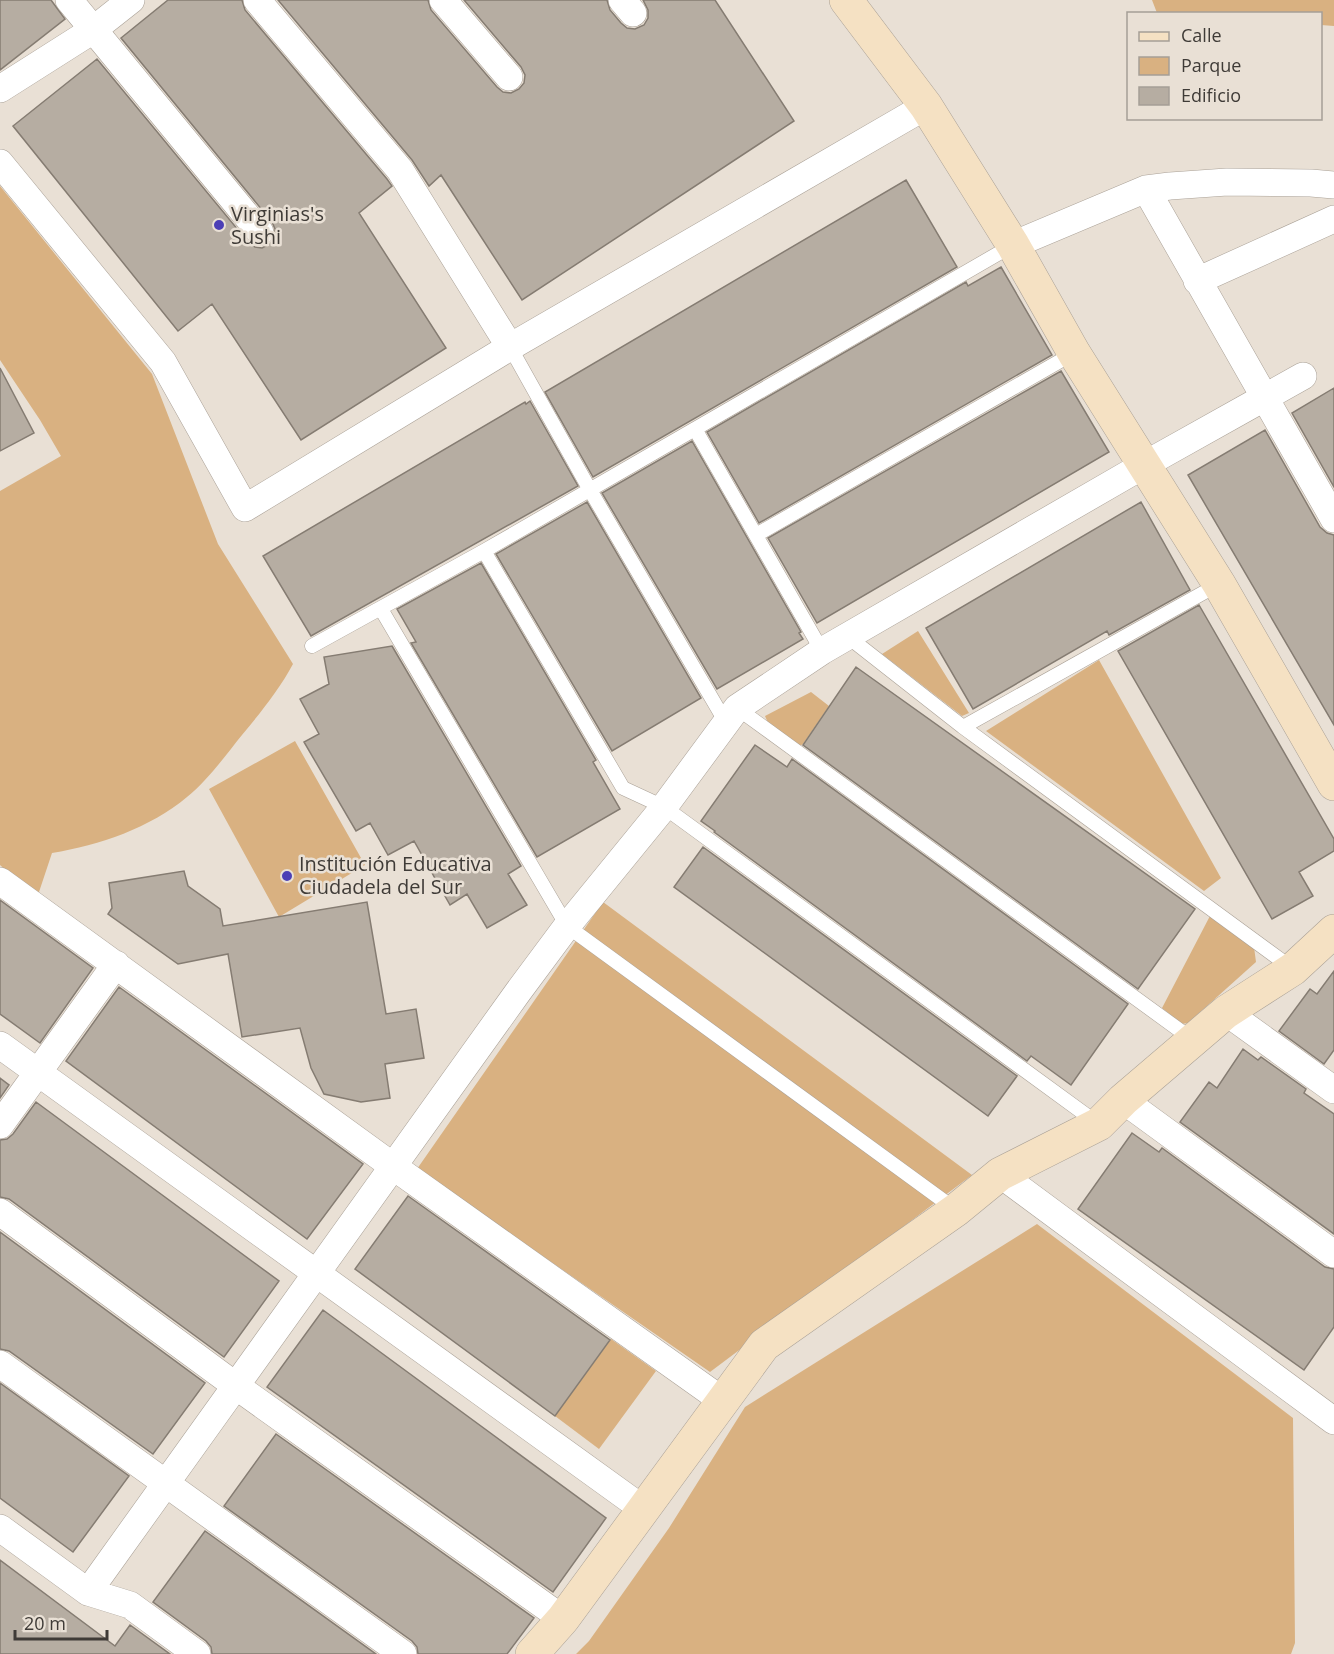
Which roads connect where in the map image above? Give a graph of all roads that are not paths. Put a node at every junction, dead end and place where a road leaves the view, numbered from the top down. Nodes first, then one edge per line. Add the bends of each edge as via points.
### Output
1 (69, 0) edge
2 (131, 0) edge
3 (257, 0) edge
4 (443, 0) edge
5 (846, 0) edge
6 (93, 30) junction
7 (509, 77) dead end
8 (0, 89) edge
9 (926, 106) junction
10 (0, 163) edge
11 (1334, 185) edge
12 (1146, 189) junction
13 (1334, 219) edge
14 (260, 232) dead end
15 (1013, 245) junction
16 (1197, 281) junction
17 (510, 347) junction
18 (1074, 353) junction
19 (1304, 376) dead end
20 (1265, 398) junction
21 (695, 429) junction
22 (1144, 465) junction
23 (590, 490) junction
24 (1334, 519) edge
25 (756, 535) junction
26 (484, 551) junction
27 (1219, 584) junction
28 (381, 609) junction
29 (848, 636) junction
30 (312, 646) dead end
31 (822, 651) junction
32 (731, 715) junction
33 (963, 727) junction
34 (1334, 784) edge
35 (664, 807) junction
36 (0, 881) edge
37 (567, 926) junction
38 (1334, 931) edge
39 (116, 964) junction
40 (1293, 969) junction
41 (1226, 1012) junction
42 (1193, 1040) junction
43 (0, 1045) edge
44 (37, 1072) junction
45 (1334, 1090) edge
46 (1123, 1100) junction
47 (1099, 1124) junction
48 (0, 1125) edge
49 (394, 1167) junction
50 (1000, 1173) junction
51 (956, 1210) junction
52 (0, 1212) edge
53 (1334, 1254) edge
54 (316, 1274) junction
55 (0, 1364) edge
56 (236, 1386) junction
57 (723, 1401) junction
58 (1332, 1417) edge
59 (165, 1485) junction
60 (643, 1509) junction
61 (0, 1528) edge
62 (88, 1592) junction
63 (563, 1619) junction
64 (197, 1654) edge
65 (403, 1654) edge
66 (532, 1654) edge

1 - 6 street
2 - 6 street
3 - 17 street via 400,170
4 - 7 street
5 - 9 street
6 - 8 street
6 - 14 street
9 - 15 street
9 - 17 street
10 - 17 street via 163,362 245,508
11 - 12 street via 1227,182
12 - 15 street
12 - 16 street
13 - 16 street
15 - 18 street
15 - 21 lane
16 - 20 street
17 - 23 lane
18 - 22 street
18 - 25 lane
19 - 20 street
20 - 22 street
20 - 24 street
21 - 23 lane
21 - 25 lane
22 - 27 street
22 - 29 street
23 - 26 lane
23 - 32 lane
25 - 31 lane
26 - 28 lane
26 - 35 lane via 623,788
27 - 33 lane
27 - 34 street
28 - 30 lane
28 - 37 lane
29 - 31 street
29 - 33 lane
31 - 32 street
32 - 35 street
32 - 42 lane
33 - 40 lane
35 - 37 street
35 - 47 lane
36 - 39 street
37 - 49 street
37 - 51 lane
38 - 40 street
39 - 44 street
39 - 49 street
40 - 41 street
41 - 42 street
41 - 45 street
42 - 46 street
43 - 44 street
44 - 48 street
44 - 54 street
46 - 47 street
46 - 53 street
47 - 50 street
49 - 54 street
49 - 57 street
50 - 51 street
50 - 58 street
51 - 57 street via 764,1345
52 - 56 street
54 - 56 street
54 - 60 street
55 - 59 street
56 - 59 street
56 - 63 street
57 - 60 street
59 - 62 street
59 - 65 street
60 - 63 street
61 - 62 street
62 - 64 street via 130,1605
63 - 66 street

